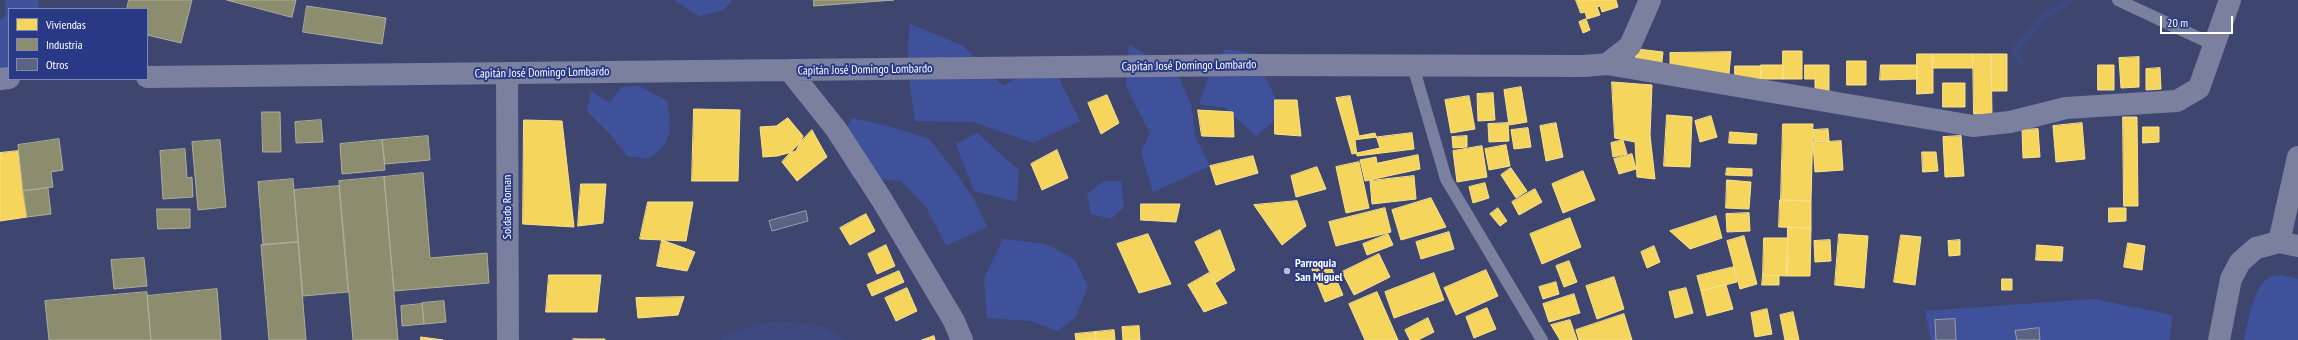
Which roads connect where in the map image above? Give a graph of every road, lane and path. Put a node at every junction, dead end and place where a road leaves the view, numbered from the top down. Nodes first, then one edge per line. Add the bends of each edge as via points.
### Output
1 (1650, 0) edge
2 (2118, 0) edge
3 (2230, 0) edge
4 (2214, 45) junction
5 (1607, 64) junction
6 (1413, 66) junction
7 (789, 70) junction
8 (507, 73) junction
9 (148, 77) edge
10 (2298, 157) edge
11 (2288, 244) edge
12 (508, 340) edge
13 (962, 340) edge
14 (1542, 340) edge
15 (2220, 340) edge

1 - 5 street via 1630,46
2 - 4 lane
3 - 4 street, Capitán José Domingo Lombardo
4 - 5 street, Capitán José Domingo Lombardo via 2199,88 2177,101 2066,108 2010,122 1973,126
5 - 6 street, Capitán José Domingo Lombardo
6 - 7 street, Capitán José Domingo Lombardo via 1233,65
6 - 14 lane via 1446,179
7 - 8 street, Capitán José Domingo Lombardo
7 - 13 street via 836,129 882,200 954,321
8 - 9 street, Capitán José Domingo Lombardo
8 - 12 street, Soldado Roman
10 - 11 street
11 - 15 street via 2256,248 2240,262 2232,279

